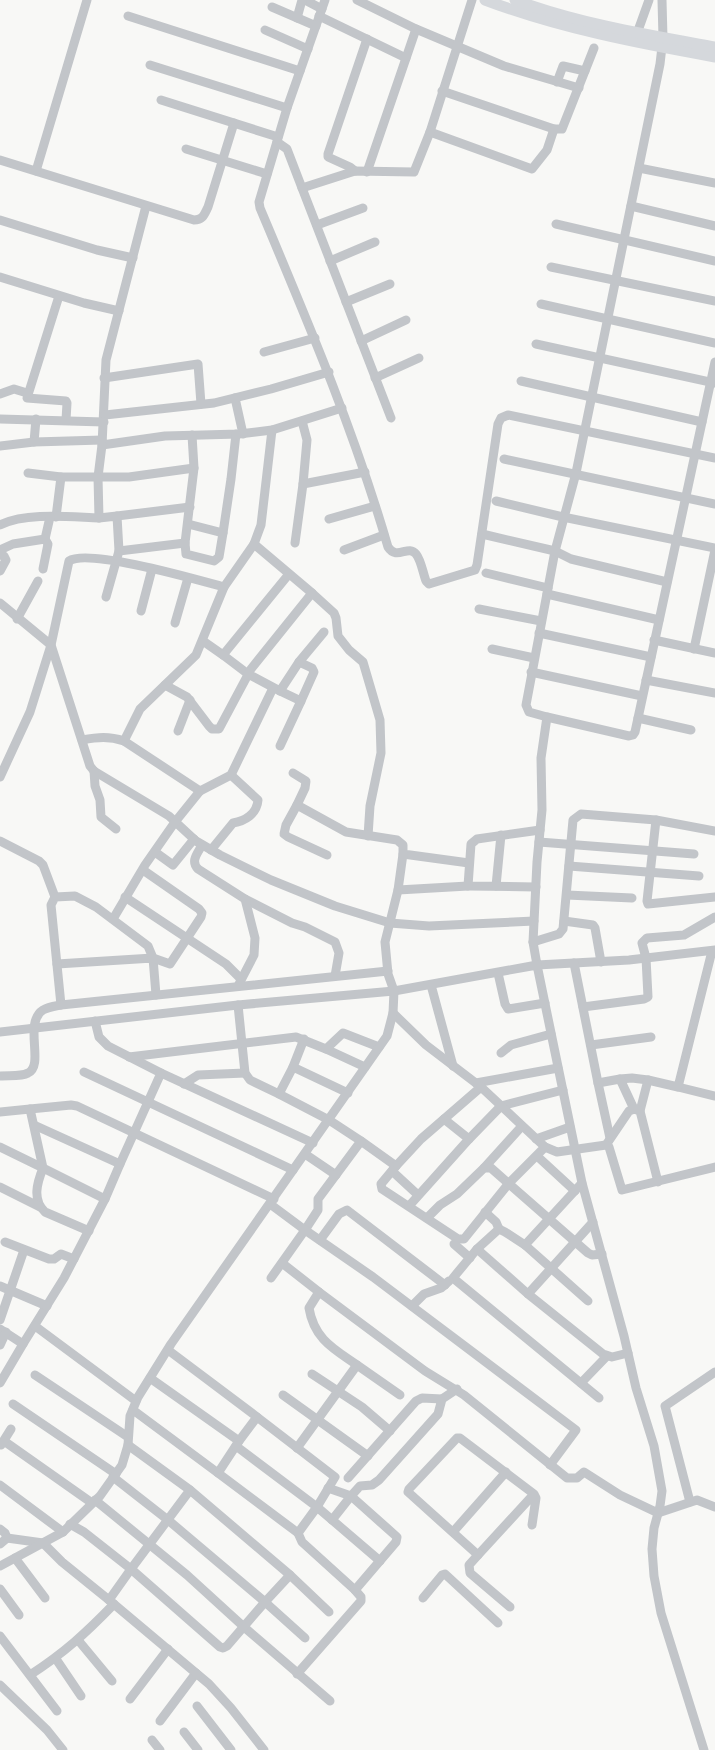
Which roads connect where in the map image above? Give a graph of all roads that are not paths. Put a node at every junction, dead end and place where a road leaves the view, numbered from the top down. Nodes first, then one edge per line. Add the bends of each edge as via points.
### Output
1 (87, 0) edge
2 (303, 0) edge
3 (472, 0) edge
4 (485, 0) edge
5 (515, 0) edge
6 (649, 0) edge
7 (361, 1) edge
8 (664, 2) edge
9 (272, 7) dead end
10 (322, 8) edge
11 (128, 16) dead end
12 (297, 18) junction
13 (316, 26) junction
14 (416, 29) junction
15 (265, 30) dead end
16 (636, 38) junction
17 (367, 40) junction
18 (663, 43) junction
19 (456, 47) junction
20 (715, 47) edge
21 (594, 48) dead end
22 (308, 49) junction
23 (715, 57) edge
24 (406, 58) junction
25 (150, 65) dead end
26 (585, 71) junction
27 (300, 72) junction
28 (557, 82) junction
29 (579, 88) junction
30 (442, 91) junction
31 (161, 100) dead end
32 (287, 108) junction
33 (234, 123) junction
34 (554, 129) junction
35 (430, 132) junction
36 (277, 139) junction
37 (186, 149) dead end
38 (0, 160) edge
39 (223, 160) junction
40 (639, 168) junction
41 (36, 170) junction
42 (355, 172) junction
43 (367, 172) junction
44 (267, 174) junction
45 (715, 183) edge
46 (302, 188) junction
47 (146, 206) junction
48 (631, 206) junction
49 (363, 208) dead end
50 (0, 220) edge
51 (556, 224) dead end
52 (317, 225) junction
53 (715, 226) edge
54 (624, 240) junction
55 (375, 242) dead end
56 (133, 258) junction
57 (330, 261) junction
58 (715, 261) edge
59 (551, 267) dead end
60 (0, 277) edge
61 (616, 280) junction
62 (390, 284) dead end
63 (59, 296) junction
64 (715, 301) edge
65 (346, 302) junction
66 (541, 304) dead end
67 (119, 311) junction
68 (608, 319) junction
69 (406, 320) dead end
70 (315, 338) junction
71 (361, 341) junction
72 (715, 343) edge
73 (536, 344) dead end
74 (264, 352) dead end
75 (419, 358) dead end
76 (599, 359) junction
77 (715, 362) edge
78 (328, 372) junction
79 (104, 378) junction
80 (375, 378) junction
81 (521, 381) dead end
82 (713, 383) edge
83 (27, 393) junction
84 (0, 394) edge
85 (235, 398) junction
86 (591, 398) junction
87 (201, 404) junction
88 (342, 408) junction
89 (391, 418) dead end
90 (0, 419) edge
91 (36, 419) junction
92 (105, 419) junction
93 (66, 420) junction
94 (302, 421) junction
95 (702, 422) junction
96 (272, 430) junction
97 (584, 431) junction
98 (239, 434) junction
99 (192, 435) junction
100 (34, 442) junction
101 (102, 442) junction
102 (0, 446) edge
103 (695, 454) junction
104 (715, 458) edge
105 (504, 459) dead end
106 (194, 468) junction
107 (365, 472) junction
108 (28, 473) dead end
109 (576, 473) junction
110 (61, 477) junction
111 (98, 477) junction
112 (303, 484) junction
113 (686, 497) junction
114 (496, 501) dead end
115 (715, 504) edge
116 (375, 506) junction
117 (190, 507) junction
118 (117, 516) junction
119 (53, 517) junction
120 (563, 517) junction
121 (99, 518) junction
122 (329, 520) dead end
123 (188, 524) junction
124 (0, 525) edge
125 (223, 533) junction
126 (482, 534) junction
127 (384, 535) junction
128 (45, 539) junction
129 (676, 539) junction
130 (295, 542) dead end
131 (185, 543) junction
132 (254, 544) junction
133 (715, 549) edge
134 (0, 550) edge
135 (344, 550) dead end
136 (555, 551) junction
137 (0, 555) edge
138 (118, 556) junction
139 (43, 569) dead end
140 (152, 569) junction
141 (0, 571) edge
142 (289, 574) junction
143 (486, 574) dead end
144 (188, 578) junction
145 (38, 581) dead end
146 (667, 582) junction
147 (224, 587) junction
148 (547, 591) junction
149 (312, 592) junction
150 (106, 597) dead end
151 (0, 603) edge
152 (479, 609) dead end
153 (141, 610) dead end
154 (17, 619) junction
155 (659, 620) junction
156 (541, 621) junction
157 (175, 623) dead end
158 (324, 632) dead end
159 (539, 632) junction
160 (654, 640) junction
161 (203, 641) junction
162 (51, 645) junction
163 (492, 649) dead end
164 (694, 649) junction
165 (715, 654) edge
166 (223, 655) junction
167 (651, 657) junction
168 (534, 658) junction
169 (299, 662) junction
170 (531, 672) junction
171 (248, 674) junction
172 (646, 680) junction
173 (165, 685) junction
174 (277, 689) junction
175 (715, 693) edge
176 (642, 696) junction
177 (190, 700) junction
178 (301, 701) junction
179 (547, 717) junction
180 (638, 718) junction
181 (691, 730) dead end
182 (178, 731) dead end
183 (82, 740) junction
184 (124, 741) junction
185 (280, 746) dead end
186 (4, 758) edge
187 (94, 771) junction
188 (293, 773) dead end
189 (231, 775) junction
190 (0, 776) edge
191 (200, 791) junction
192 (297, 805) junction
193 (656, 820) junction
194 (176, 822) junction
195 (116, 829) dead end
196 (540, 830) junction
197 (715, 831) edge
198 (501, 835) junction
199 (368, 836) junction
200 (194, 839) junction
201 (0, 841) edge
202 (539, 842) junction
203 (571, 843) junction
204 (202, 845) junction
205 (211, 850) junction
206 (652, 851) junction
207 (155, 852) junction
208 (403, 854) junction
209 (694, 854) dead end
210 (327, 856) dead end
211 (469, 863) junction
212 (569, 866) junction
213 (143, 870) junction
214 (650, 873) junction
215 (698, 876) dead end
216 (468, 886) junction
217 (496, 886) junction
218 (536, 887) junction
219 (398, 890) junction
220 (567, 895) junction
221 (55, 897) junction
222 (125, 897) junction
223 (715, 897) edge
224 (632, 898) dead end
225 (245, 899) junction
226 (715, 917) edge
227 (113, 919) junction
228 (534, 921) junction
229 (564, 921) junction
230 (390, 923) junction
231 (187, 938) junction
232 (533, 942) junction
233 (714, 950) edge
234 (153, 958) junction
235 (646, 958) junction
236 (601, 962) junction
237 (574, 963) junction
238 (57, 964) junction
239 (537, 965) junction
240 (498, 973) junction
241 (335, 976) junction
242 (390, 980) junction
243 (239, 983) junction
244 (431, 985) junction
245 (156, 995) junction
246 (545, 1003) junction
247 (61, 1005) junction
248 (238, 1005) junction
249 (583, 1007) junction
250 (393, 1013) junction
251 (95, 1021) junction
252 (33, 1028) junction
253 (0, 1032) edge
254 (551, 1034) junction
255 (651, 1037) dead end
256 (304, 1039) junction
257 (241, 1044) junction
258 (591, 1045) junction
259 (379, 1047) junction
260 (326, 1049) junction
261 (502, 1053) dead end
262 (129, 1057) junction
263 (453, 1066) junction
264 (293, 1067) junction
265 (365, 1067) junction
266 (558, 1068) junction
267 (84, 1072) dead end
268 (161, 1073) junction
269 (246, 1073) junction
270 (0, 1076) edge
271 (620, 1079) junction
272 (648, 1080) junction
273 (598, 1083) junction
274 (184, 1084) junction
275 (478, 1085) junction
276 (678, 1087) junction
277 (563, 1090) junction
278 (348, 1093) junction
279 (279, 1094) junction
280 (714, 1096) edge
281 (148, 1102) junction
282 (501, 1106) junction
283 (30, 1109) junction
284 (637, 1110) junction
285 (0, 1112) edge
286 (444, 1119) junction
287 (329, 1120) junction
288 (34, 1125) junction
289 (522, 1126) junction
290 (570, 1127) junction
291 (134, 1132) junction
292 (469, 1139) junction
293 (536, 1139) junction
294 (361, 1141) junction
295 (608, 1142) junction
296 (313, 1143) junction
297 (0, 1147) edge
298 (545, 1147) junction
299 (576, 1149) junction
300 (305, 1154) junction
301 (537, 1156) junction
302 (120, 1164) junction
303 (715, 1167) edge
304 (43, 1168) junction
305 (394, 1168) junction
306 (484, 1168) junction
307 (293, 1170) junction
308 (336, 1175) junction
309 (658, 1182) junction
310 (509, 1183) junction
311 (582, 1183) junction
312 (0, 1187) edge
313 (575, 1191) junction
314 (418, 1195) junction
315 (105, 1199) junction
316 (272, 1201) junction
317 (409, 1206) junction
318 (40, 1207) junction
319 (486, 1212) junction
320 (427, 1218) junction
321 (549, 1219) junction
322 (593, 1222) junction
323 (499, 1229) junction
324 (305, 1230) junction
325 (89, 1231) junction
326 (320, 1240) junction
327 (5, 1242) dead end
328 (458, 1242) junction
329 (575, 1242) junction
330 (525, 1245) junction
331 (24, 1250) junction
332 (474, 1253) junction
333 (602, 1254) junction
334 (74, 1259) junction
335 (282, 1263) junction
336 (550, 1269) junction
337 (272, 1278) dead end
338 (453, 1278) junction
339 (445, 1284) junction
340 (0, 1286) edge
341 (10, 1290) junction
342 (319, 1292) junction
343 (528, 1294) junction
344 (588, 1301) dead end
345 (47, 1306) junction
346 (412, 1306) junction
347 (0, 1320) edge
348 (35, 1326) junction
349 (3, 1330) edge
350 (23, 1344) junction
351 (0, 1345) edge
352 (168, 1350) junction
353 (628, 1353) junction
354 (608, 1356) junction
355 (357, 1365) junction
356 (715, 1372) edge
357 (312, 1374) dead end
358 (35, 1375) dead end
359 (150, 1378) junction
360 (0, 1383) edge
361 (581, 1384) junction
362 (456, 1389) junction
363 (338, 1392) junction
364 (400, 1394) dead end
365 (283, 1395) dead end
366 (599, 1398) dead end
367 (442, 1399) junction
368 (13, 1404) dead end
369 (134, 1406) junction
370 (257, 1417) junction
371 (319, 1419) junction
372 (11, 1429) dead end
373 (390, 1431) junction
374 (128, 1441) junction
375 (2, 1444) edge
376 (238, 1444) junction
377 (297, 1448) junction
378 (368, 1456) junction
379 (550, 1465) junction
380 (506, 1472) junction
381 (218, 1473) junction
382 (114, 1476) junction
383 (335, 1477) junction
384 (348, 1478) junction
385 (0, 1485) edge
386 (360, 1486) junction
387 (328, 1488) junction
388 (190, 1490) junction
389 (534, 1494) junction
390 (351, 1496) junction
391 (93, 1502) junction
392 (690, 1502) junction
393 (316, 1507) junction
394 (715, 1507) edge
395 (658, 1513) junction
396 (168, 1520) junction
397 (332, 1520) junction
398 (70, 1524) junction
399 (532, 1525) dead end
400 (0, 1529) edge
401 (63, 1532) junction
402 (453, 1532) junction
403 (298, 1533) junction
404 (7, 1538) junction
405 (43, 1543) junction
406 (0, 1544) edge
407 (150, 1544) junction
408 (478, 1555) junction
409 (15, 1558) junction
410 (380, 1561) junction
411 (0, 1566) edge
412 (131, 1569) junction
413 (290, 1575) junction
414 (0, 1589) edge
415 (355, 1590) junction
416 (45, 1598) dead end
417 (423, 1598) dead end
418 (111, 1602) junction
419 (265, 1602) junction
420 (510, 1607) dead end
421 (329, 1612) dead end
422 (19, 1615) dead end
423 (498, 1623) dead end
424 (244, 1627) junction
425 (0, 1636) edge
426 (305, 1638) dead end
427 (78, 1640) junction
428 (168, 1649) junction
429 (56, 1659) junction
430 (196, 1673) junction
431 (297, 1674) junction
432 (30, 1675) junction
433 (112, 1680) dead end
434 (0, 1685) edge
435 (81, 1696) dead end
436 (130, 1699) dead end
437 (330, 1701) dead end
438 (197, 1706) dead end
439 (57, 1711) dead end
440 (160, 1720) dead end
441 (184, 1732) dead end
442 (152, 1740) dead end
443 (63, 1750) edge
444 (160, 1750) edge
445 (198, 1750) edge
446 (231, 1750) edge
447 (264, 1750) edge
448 (704, 1750) edge

1 - 41 street
2 - 10 street
2 - 12 street
3 - 19 street
4 - 16 main road via 566,26
5 - 16 main road
6 - 16 street
7 - 14 street
8 - 18 street
9 - 12 street
10 - 13 street
10 - 17 street
11 - 27 street
12 - 13 street
13 - 22 street
14 - 19 street
14 - 24 street
15 - 22 street
16 - 18 main road
17 - 24 street
17 - 42 street via 328,154 328,157
18 - 20 main road
18 - 23 main road
18 - 40 street
19 - 28 street via 504,66
19 - 30 street
21 - 26 street
22 - 27 street
24 - 43 street
25 - 32 street
26 - 28 street via 563,66
26 - 29 street
27 - 32 street
28 - 29 street
29 - 34 street via 564,126 562,129
30 - 34 street
30 - 35 street
31 - 33 street
32 - 36 street
33 - 36 street
33 - 39 street
34 - 35 street via 547,150 532,169
35 - 43 street via 414,172
36 - 44 street
36 - 46 street via 287,149
37 - 39 street
38 - 41 street
39 - 44 street
39 - 47 street via 208,207 200,220
40 - 45 street
40 - 48 street
41 - 47 street
42 - 43 street
42 - 46 street
44 - 70 street via 259,202 260,208
46 - 52 street
47 - 56 street
48 - 53 street
48 - 54 street
49 - 52 street
50 - 56 street via 97,250
51 - 54 street
52 - 57 street
54 - 58 street
54 - 61 street
55 - 57 street
56 - 67 street
57 - 65 street
59 - 61 street
60 - 63 street
61 - 64 street
61 - 68 street
62 - 65 street
63 - 67 street
63 - 83 street
65 - 71 street
66 - 68 street
67 - 79 street
68 - 72 street
68 - 76 street
69 - 71 street
70 - 74 street
70 - 78 street
71 - 80 street
73 - 76 street
75 - 80 street
76 - 82 street
76 - 86 street
77 - 82 street
78 - 85 street
78 - 88 street
79 - 87 street via 198,364
79 - 92 street
80 - 89 street
81 - 86 street
82 - 95 street
83 - 84 street via 14,389
83 - 93 street via 28,399 66,401
85 - 87 street
85 - 98 street
86 - 95 street
86 - 97 street
87 - 92 street
88 - 94 street
88 - 107 street
90 - 91 street
91 - 93 street
91 - 100 street
92 - 93 street
92 - 101 street
94 - 96 street
94 - 112 street via 307,440
95 - 103 street
96 - 98 street
96 - 132 street via 260,525
97 - 103 street
97 - 109 street
97 - 126 street via 508,415 501,418
98 - 99 street
98 - 125 street
99 - 101 street
99 - 106 street
100 - 101 street
100 - 102 street
101 - 111 street
103 - 104 street
103 - 113 street
105 - 109 street
106 - 111 street via 129,477
106 - 117 street
107 - 112 street
107 - 116 street
108 - 110 street
109 - 113 street
109 - 120 street
110 - 111 street
110 - 119 street
111 - 121 street
112 - 130 street
113 - 115 street
113 - 129 street
114 - 120 street
116 - 122 street
116 - 127 street
117 - 118 street
117 - 123 street
118 - 121 street
118 - 138 street
119 - 121 street
119 - 124 street via 15,519
119 - 128 street
120 - 129 street
120 - 136 street
123 - 125 street
123 - 131 street
125 - 131 street via 219,556 214,561 186,554
126 - 127 street via 475,570 429,584 417,555 410,550 391,552
126 - 136 street
127 - 135 street
128 - 134 street via 13,544
128 - 139 street via 48,544
129 - 133 street
129 - 146 street
131 - 138 street
132 - 142 street
132 - 147 street
133 - 164 street
136 - 146 street via 571,559
136 - 148 street
137 - 141 street via 6,560
138 - 140 street
138 - 150 street
138 - 162 street via 77,558 69,561
140 - 144 street
140 - 153 street
142 - 149 street
142 - 166 street
143 - 148 street
144 - 147 street
144 - 157 street
145 - 154 street
146 - 155 street
147 - 161 street
148 - 155 street
148 - 156 street
149 - 171 street
149 - 199 street via 334,613 338,636 363,662 380,720 381,749 370,806
151 - 154 street
152 - 156 street
154 - 162 street
155 - 160 street
156 - 159 street
158 - 169 street
159 - 167 street
159 - 168 street
160 - 164 street
160 - 167 street
161 - 166 street
161 - 173 street via 196,655
162 - 183 street
162 - 186 street via 30,712
163 - 168 street
164 - 165 street
166 - 171 street
167 - 172 street
168 - 170 street
169 - 174 street
169 - 178 street via 312,668 314,672
170 - 176 street
170 - 179 street via 526,709
171 - 174 street
171 - 177 street via 219,729 212,729
172 - 175 street
172 - 176 street
173 - 177 street
173 - 184 street via 140,709
174 - 178 street
174 - 189 street
176 - 180 street
177 - 182 street
178 - 185 street
179 - 180 street via 629,736 635,732
179 - 196 street via 540,758
180 - 181 street
183 - 184 street via 112,737
183 - 187 street
184 - 191 street
186 - 190 street
187 - 194 street
187 - 195 street via 101,817
188 - 192 street via 306,782
189 - 191 street
189 - 205 street via 258,800 258,806 248,818 233,823
191 - 194 street
192 - 199 street via 346,832
192 - 210 street via 284,834
193 - 197 street
193 - 203 street via 582,814 573,820
193 - 206 street
194 - 200 street
194 - 207 street
196 - 198 street
196 - 202 street
198 - 211 street via 474,840
198 - 217 street
199 - 208 street via 401,841
200 - 204 street
200 - 207 street via 173,865
201 - 221 street via 43,865
202 - 203 street
202 - 218 street
203 - 206 street
203 - 212 street
204 - 205 street
204 - 225 street via 194,859 195,866
205 - 230 street via 271,880 334,906
206 - 209 street
206 - 214 street
207 - 213 street
208 - 211 street
208 - 219 street
211 - 216 street
212 - 214 street
212 - 220 street
213 - 222 street
213 - 231 street via 202,913
214 - 215 street
214 - 223 street via 646,901 648,904
216 - 217 street
216 - 219 street
217 - 218 street
218 - 228 street
219 - 230 street
220 - 224 street
220 - 229 street
221 - 227 street via 75,896
221 - 238 street via 51,905
222 - 227 street
222 - 231 street
225 - 241 street via 335,942 339,953
225 - 243 street via 255,938 254,955
226 - 235 street via 684,934 646,938 642,943
227 - 234 street via 148,946
228 - 230 street via 429,926
228 - 232 street
229 - 232 street via 562,932
229 - 236 street via 593,925
230 - 242 street via 385,951
231 - 234 street via 170,964
231 - 243 street via 232,969
232 - 239 street
233 - 235 street
233 - 276 street
234 - 238 street
234 - 245 street
235 - 236 street
235 - 249 street via 648,997
236 - 237 street
237 - 239 street
237 - 249 street
238 - 247 street
239 - 240 street
239 - 246 street
240 - 244 street
240 - 246 street via 508,1010
241 - 242 street
241 - 243 street
242 - 244 street
242 - 248 street
242 - 250 street
243 - 245 street
244 - 263 street
245 - 247 street
246 - 254 street
247 - 252 street via 44,1009
248 - 251 street
248 - 257 street
249 - 258 street
250 - 259 street via 387,1036
250 - 263 street via 417,1038
251 - 252 street
251 - 262 street via 99,1037 108,1046
252 - 253 street
252 - 270 street via 33,1069 28,1074
254 - 261 street via 511,1045
254 - 266 street
255 - 258 street
256 - 257 street via 296,1037
256 - 260 street
256 - 264 street
257 - 262 street
257 - 269 street
258 - 273 street
259 - 260 street via 344,1033
259 - 265 street
260 - 265 street
262 - 268 street
263 - 275 street
264 - 278 street
264 - 279 street
265 - 278 street
266 - 275 street
266 - 277 street
267 - 281 street
268 - 274 street
268 - 281 street
269 - 274 street via 198,1075
269 - 279 street via 250,1080
271 - 272 street
271 - 273 street
271 - 284 street
272 - 276 street
272 - 284 street
273 - 295 street
274 - 296 street
275 - 282 street
275 - 286 street
276 - 280 street
277 - 282 street
277 - 290 street
278 - 287 street
279 - 287 street
281 - 291 street
281 - 307 street
282 - 289 street
282 - 292 street
283 - 285 street
283 - 288 street
283 - 291 street via 76,1106
284 - 295 street via 629,1111
284 - 309 street
286 - 292 street
286 - 305 street
287 - 294 street
287 - 296 street
288 - 302 street
288 - 304 street
289 - 293 street
289 - 306 street
290 - 293 street
290 - 299 street
291 - 302 street
291 - 316 street
292 - 314 street
293 - 298 street
294 - 305 street
294 - 308 street
295 - 299 street
295 - 309 street via 622,1190
296 - 300 street
297 - 304 street
298 - 299 street via 557,1152
298 - 301 street
299 - 311 street
300 - 307 street
300 - 308 street
301 - 310 street
301 - 313 street
302 - 315 street
303 - 309 street
304 - 315 street
304 - 318 street via 36,1189
305 - 314 street
305 - 317 street via 381,1187
306 - 310 street via 491,1168
306 - 320 street
307 - 316 street
308 - 324 street via 318,1199 318,1210
310 - 319 street
310 - 321 street
311 - 313 street
311 - 322 street
312 - 318 street
313 - 321 street
314 - 317 street
315 - 325 street
316 - 324 street
316 - 352 street
317 - 320 street
318 - 325 street via 45,1212
319 - 323 street
319 - 328 street
320 - 328 street
321 - 329 street
321 - 330 street
322 - 329 street
322 - 333 street
323 - 330 street
323 - 332 street
324 - 326 street
324 - 335 street
325 - 334 street
326 - 339 street via 339,1214 347,1210
326 - 346 street
327 - 331 street
328 - 332 street
329 - 333 street via 592,1255
329 - 336 street
330 - 336 street
331 - 334 street via 49,1259 61,1254
331 - 341 street
332 - 338 street
332 - 343 street
333 - 353 street
334 - 345 street
335 - 337 street
335 - 342 street
336 - 343 street
336 - 344 street
338 - 339 street
338 - 361 street
339 - 346 street via 424,1294
340 - 341 street
341 - 345 street
341 - 347 street
342 - 355 street via 309,1308 321,1338
342 - 362 street via 425,1371
343 - 354 street via 598,1351
345 - 348 street
346 - 379 street via 576,1430
348 - 350 street
348 - 369 street
349 - 350 street
349 - 351 street
350 - 360 street
352 - 359 street
352 - 370 street
353 - 354 street
353 - 395 street via 654,1446 662,1498
354 - 361 street
355 - 363 street
355 - 364 street
356 - 392 street via 665,1406
357 - 363 street
358 - 374 street
359 - 369 street
359 - 376 street
361 - 366 street
362 - 367 street
362 - 379 street
363 - 371 street
363 - 373 street via 362,1407
365 - 371 street
367 - 373 street via 416,1400
367 - 386 street via 438,1414 379,1480 372,1485
368 - 382 street
369 - 374 street
369 - 381 street
370 - 376 street
370 - 377 street
371 - 377 street
371 - 378 street
372 - 375 street
373 - 378 street
374 - 382 street via 122,1465
374 - 388 street
375 - 391 street
376 - 381 street
376 - 393 street
377 - 383 street
378 - 384 street
379 - 395 street via 567,1478 576,1478 584,1472 620,1495
380 - 389 street
380 - 402 street
380 - 402 street via 457,1438 409,1489 408,1492
381 - 403 street
382 - 391 street
382 - 396 street
383 - 384 street
383 - 387 street
384 - 386 street
385 - 401 street
386 - 390 street
387 - 390 street
387 - 393 street
388 - 396 street
388 - 413 street
389 - 399 street via 536,1498
389 - 408 street
390 - 397 street
390 - 410 street via 397,1537 396,1542
391 - 398 street
391 - 407 street
392 - 394 street via 701,1501
392 - 395 street
393 - 397 street
393 - 403 street
395 - 448 street via 652,1549 656,1591
396 - 407 street
396 - 419 street
397 - 410 street
398 - 401 street
398 - 412 street
400 - 404 street
401 - 405 street
402 - 408 street
403 - 415 street via 302,1542
404 - 405 street
404 - 406 street
405 - 409 street
405 - 418 street
407 - 412 street
407 - 424 street
408 - 420 street via 469,1565 470,1573
409 - 411 street
409 - 416 street
410 - 415 street
412 - 418 street
412 - 424 street via 220,1647 227,1646
413 - 419 street
413 - 421 street
414 - 422 street
415 - 431 street via 361,1596 361,1601
417 - 423 street via 445,1574
418 - 427 street
418 - 428 street
419 - 424 street
419 - 426 street
424 - 431 street
425 - 432 street
427 - 429 street
427 - 433 street
428 - 430 street
428 - 436 street
429 - 432 street
429 - 435 street
430 - 440 street
430 - 447 street via 232,1708
431 - 437 street
432 - 439 street
434 - 443 street via 47,1730
438 - 446 street
441 - 445 street
442 - 444 street

